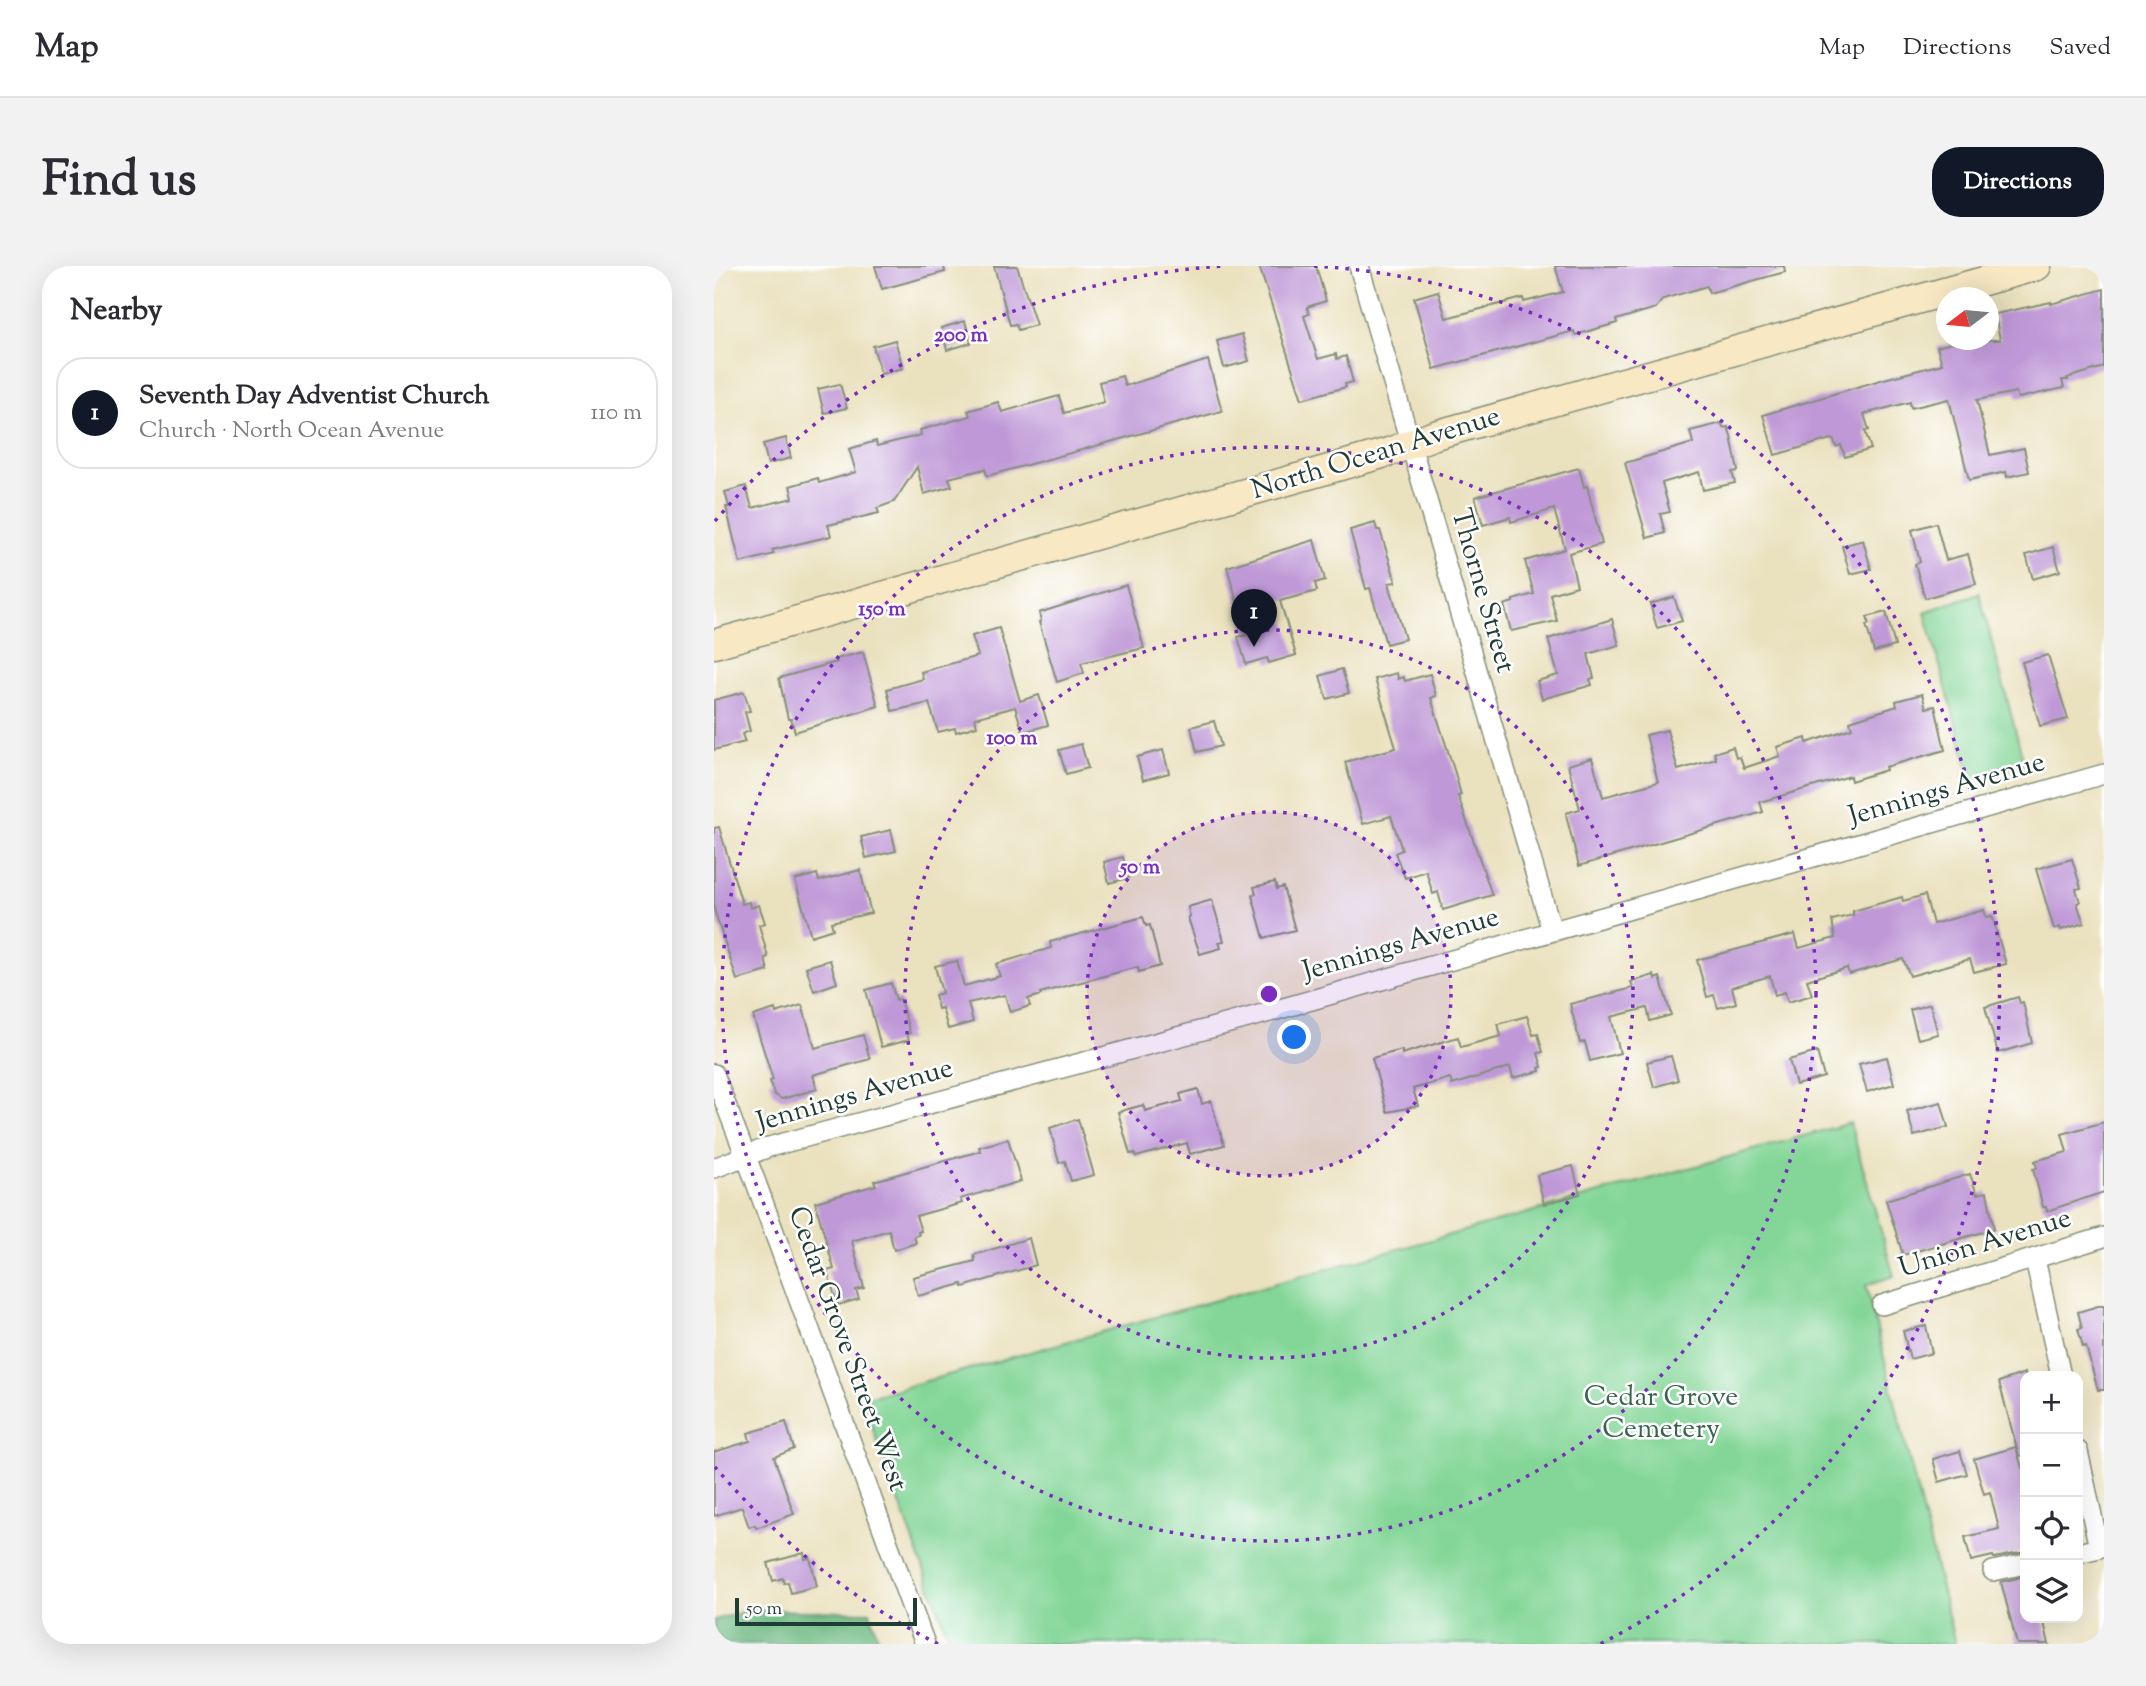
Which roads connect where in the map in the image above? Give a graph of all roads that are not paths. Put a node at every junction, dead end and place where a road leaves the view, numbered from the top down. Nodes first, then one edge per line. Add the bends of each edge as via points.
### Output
1 (1359, 266) edge
2 (2037, 266) edge
3 (1410, 444) junction
4 (714, 644) edge
5 (2104, 774) edge
6 (1552, 931) junction
7 (714, 1074) edge
8 (746, 1157) junction
9 (714, 1168) edge
10 (2104, 1237) edge
11 (2035, 1259) junction
12 (1882, 1305) dead end
13 (2060, 1371) edge
14 (2083, 1474) edge
15 (2083, 1552) edge
16 (2020, 1565) edge
17 (1993, 1571) dead end
18 (925, 1644) edge

1 - 3 street, Thorne Street
2 - 3 street, North Ocean Avenue
3 - 4 street, North Ocean Avenue
3 - 6 street, Thorne Street
5 - 6 street, Jennings Avenue
6 - 8 street, Jennings Avenue
7 - 8 street, Cedar Grove Street West
8 - 9 street, Jennings Avenue
8 - 18 street, Cedar Grove Street West
10 - 11 street, Union Avenue
11 - 12 street, Union Avenue
11 - 13 street
14 - 15 street via 2099,1548
16 - 17 street

